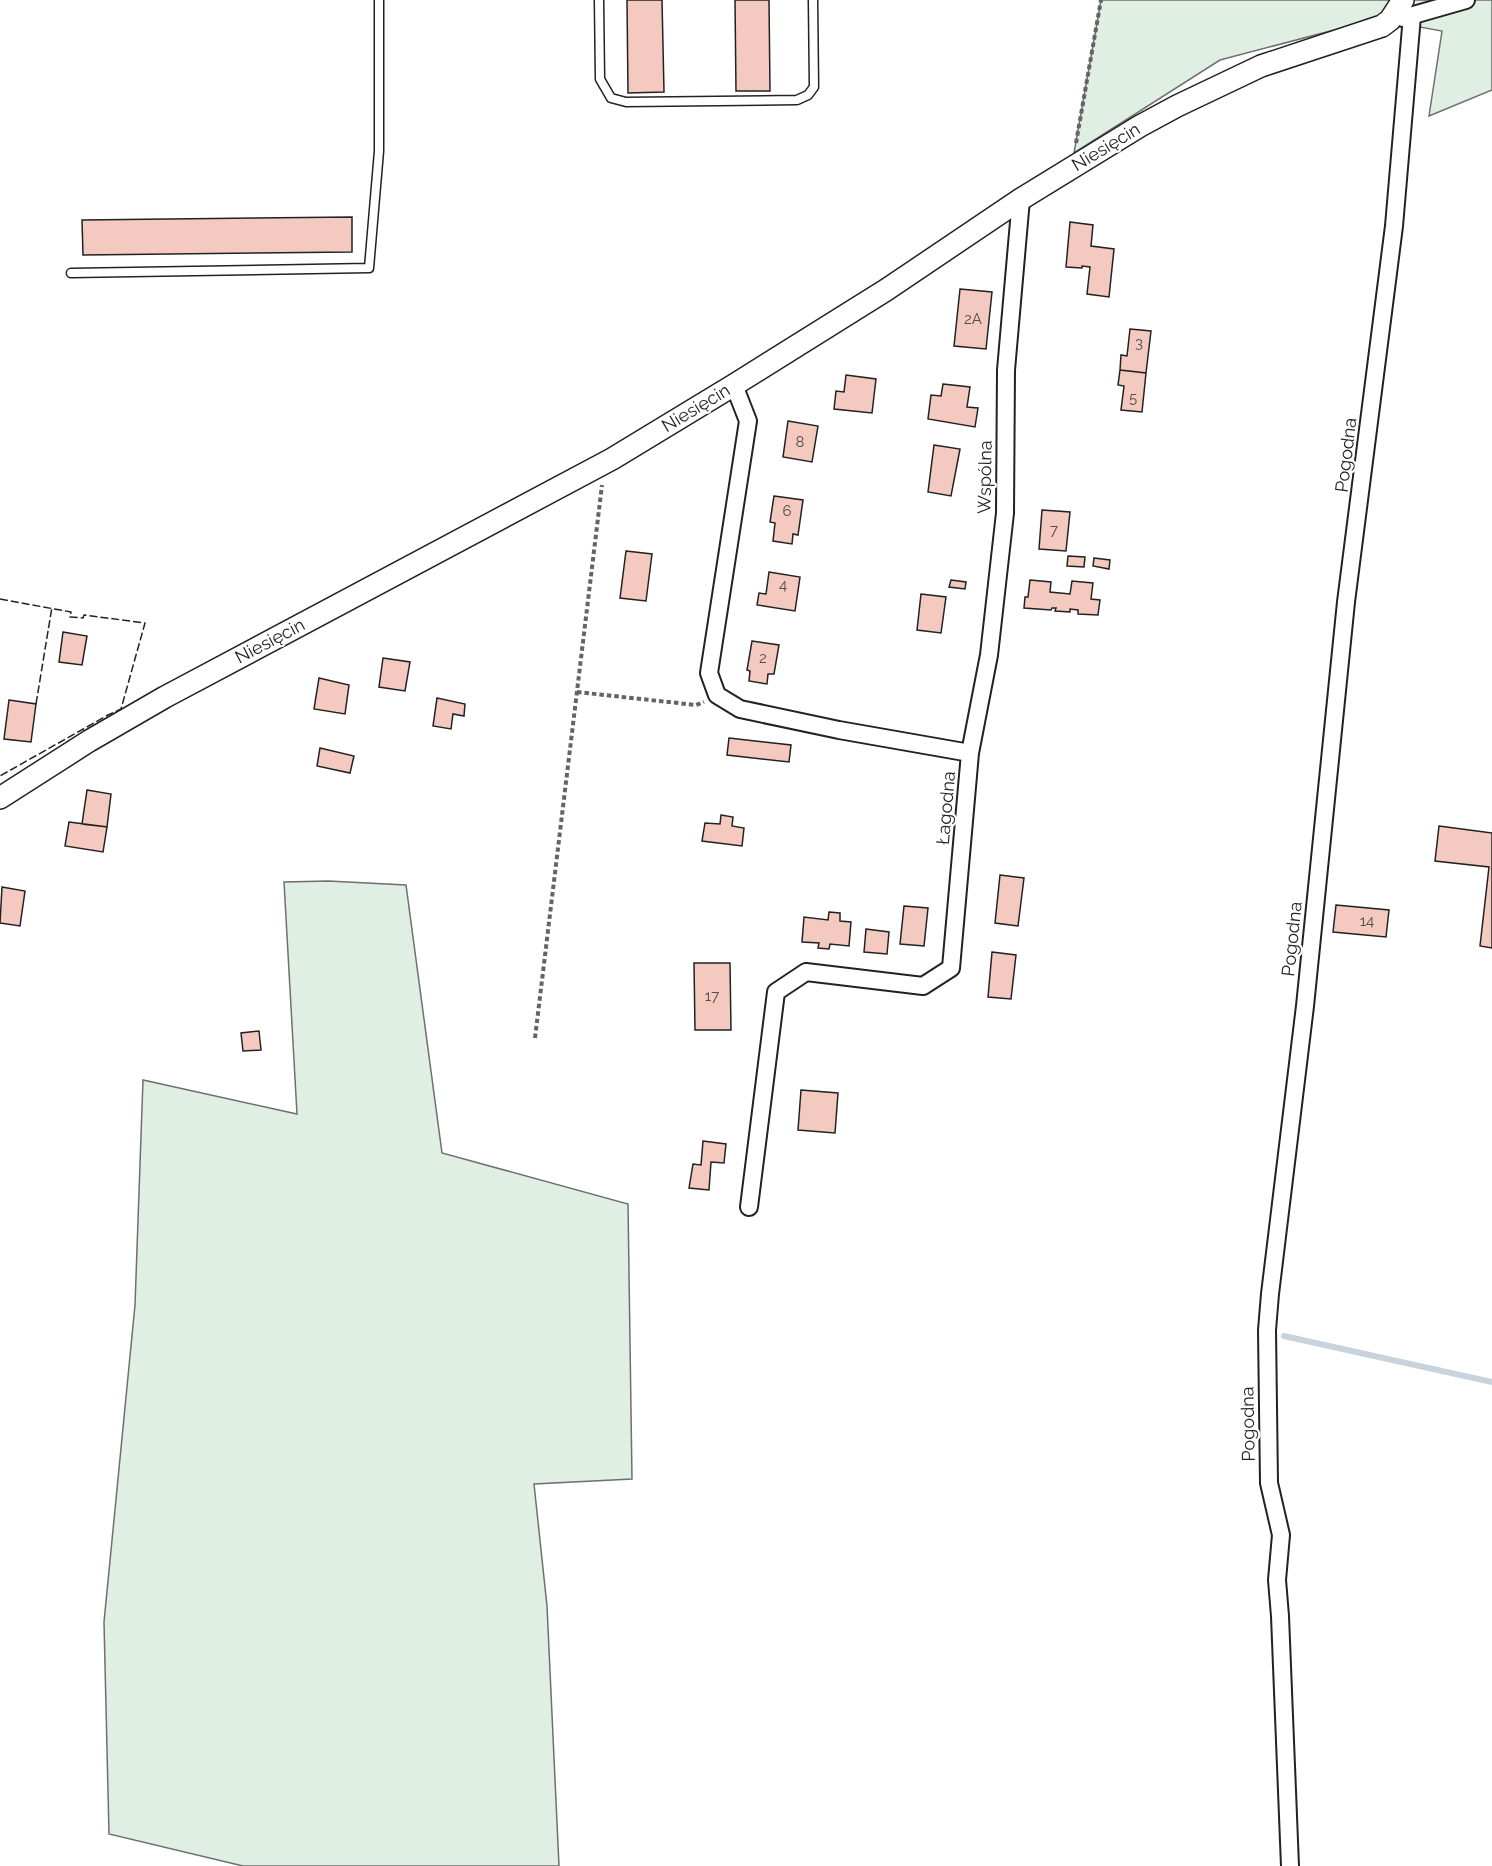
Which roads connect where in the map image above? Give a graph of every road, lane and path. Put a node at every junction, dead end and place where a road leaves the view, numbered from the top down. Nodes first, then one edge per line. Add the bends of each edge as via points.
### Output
1 (379, 0) edge
2 (599, 0) edge
3 (813, 0) edge
4 (1101, 0) edge
5 (1466, 0) edge
6 (1407, 8) edge
7 (1071, 168) junction
8 (1021, 199) junction
9 (70, 273) dead end
10 (734, 386) junction
11 (598, 466) junction
12 (577, 692) junction
13 (717, 695) junction
14 (970, 753) junction
15 (0, 798) edge
16 (535, 1038) dead end
17 (748, 1207) dead end
18 (1290, 1866) edge

1 - 9 lane via 379,151 369,268
2 - 3 lane via 600,80 611,98 626,102 797,100 808,95 814,87
4 - 7 path
5 - 6 street
6 - 7 street, Niesięcin via 1371,30 1238,75 1177,105
6 - 18 street, Pogodna via 1394,226 1346,602 1267,1330 1269,1483 1281,1535 1277,1587
7 - 8 street, Niesięcin
8 - 10 street, Niesięcin
8 - 14 street, Wspólna via 1006,370 1005,513 989,655
10 - 11 street, Niesięcin
10 - 13 street via 748,421 709,673
11 - 12 path via 602,486
11 - 15 street, Niesięcin via 165,697
12 - 13 path via 696,705
12 - 16 path
13 - 14 street, Łagodna via 740,709
14 - 17 street, Łagodna via 951,968 923,986 806,972 776,992

